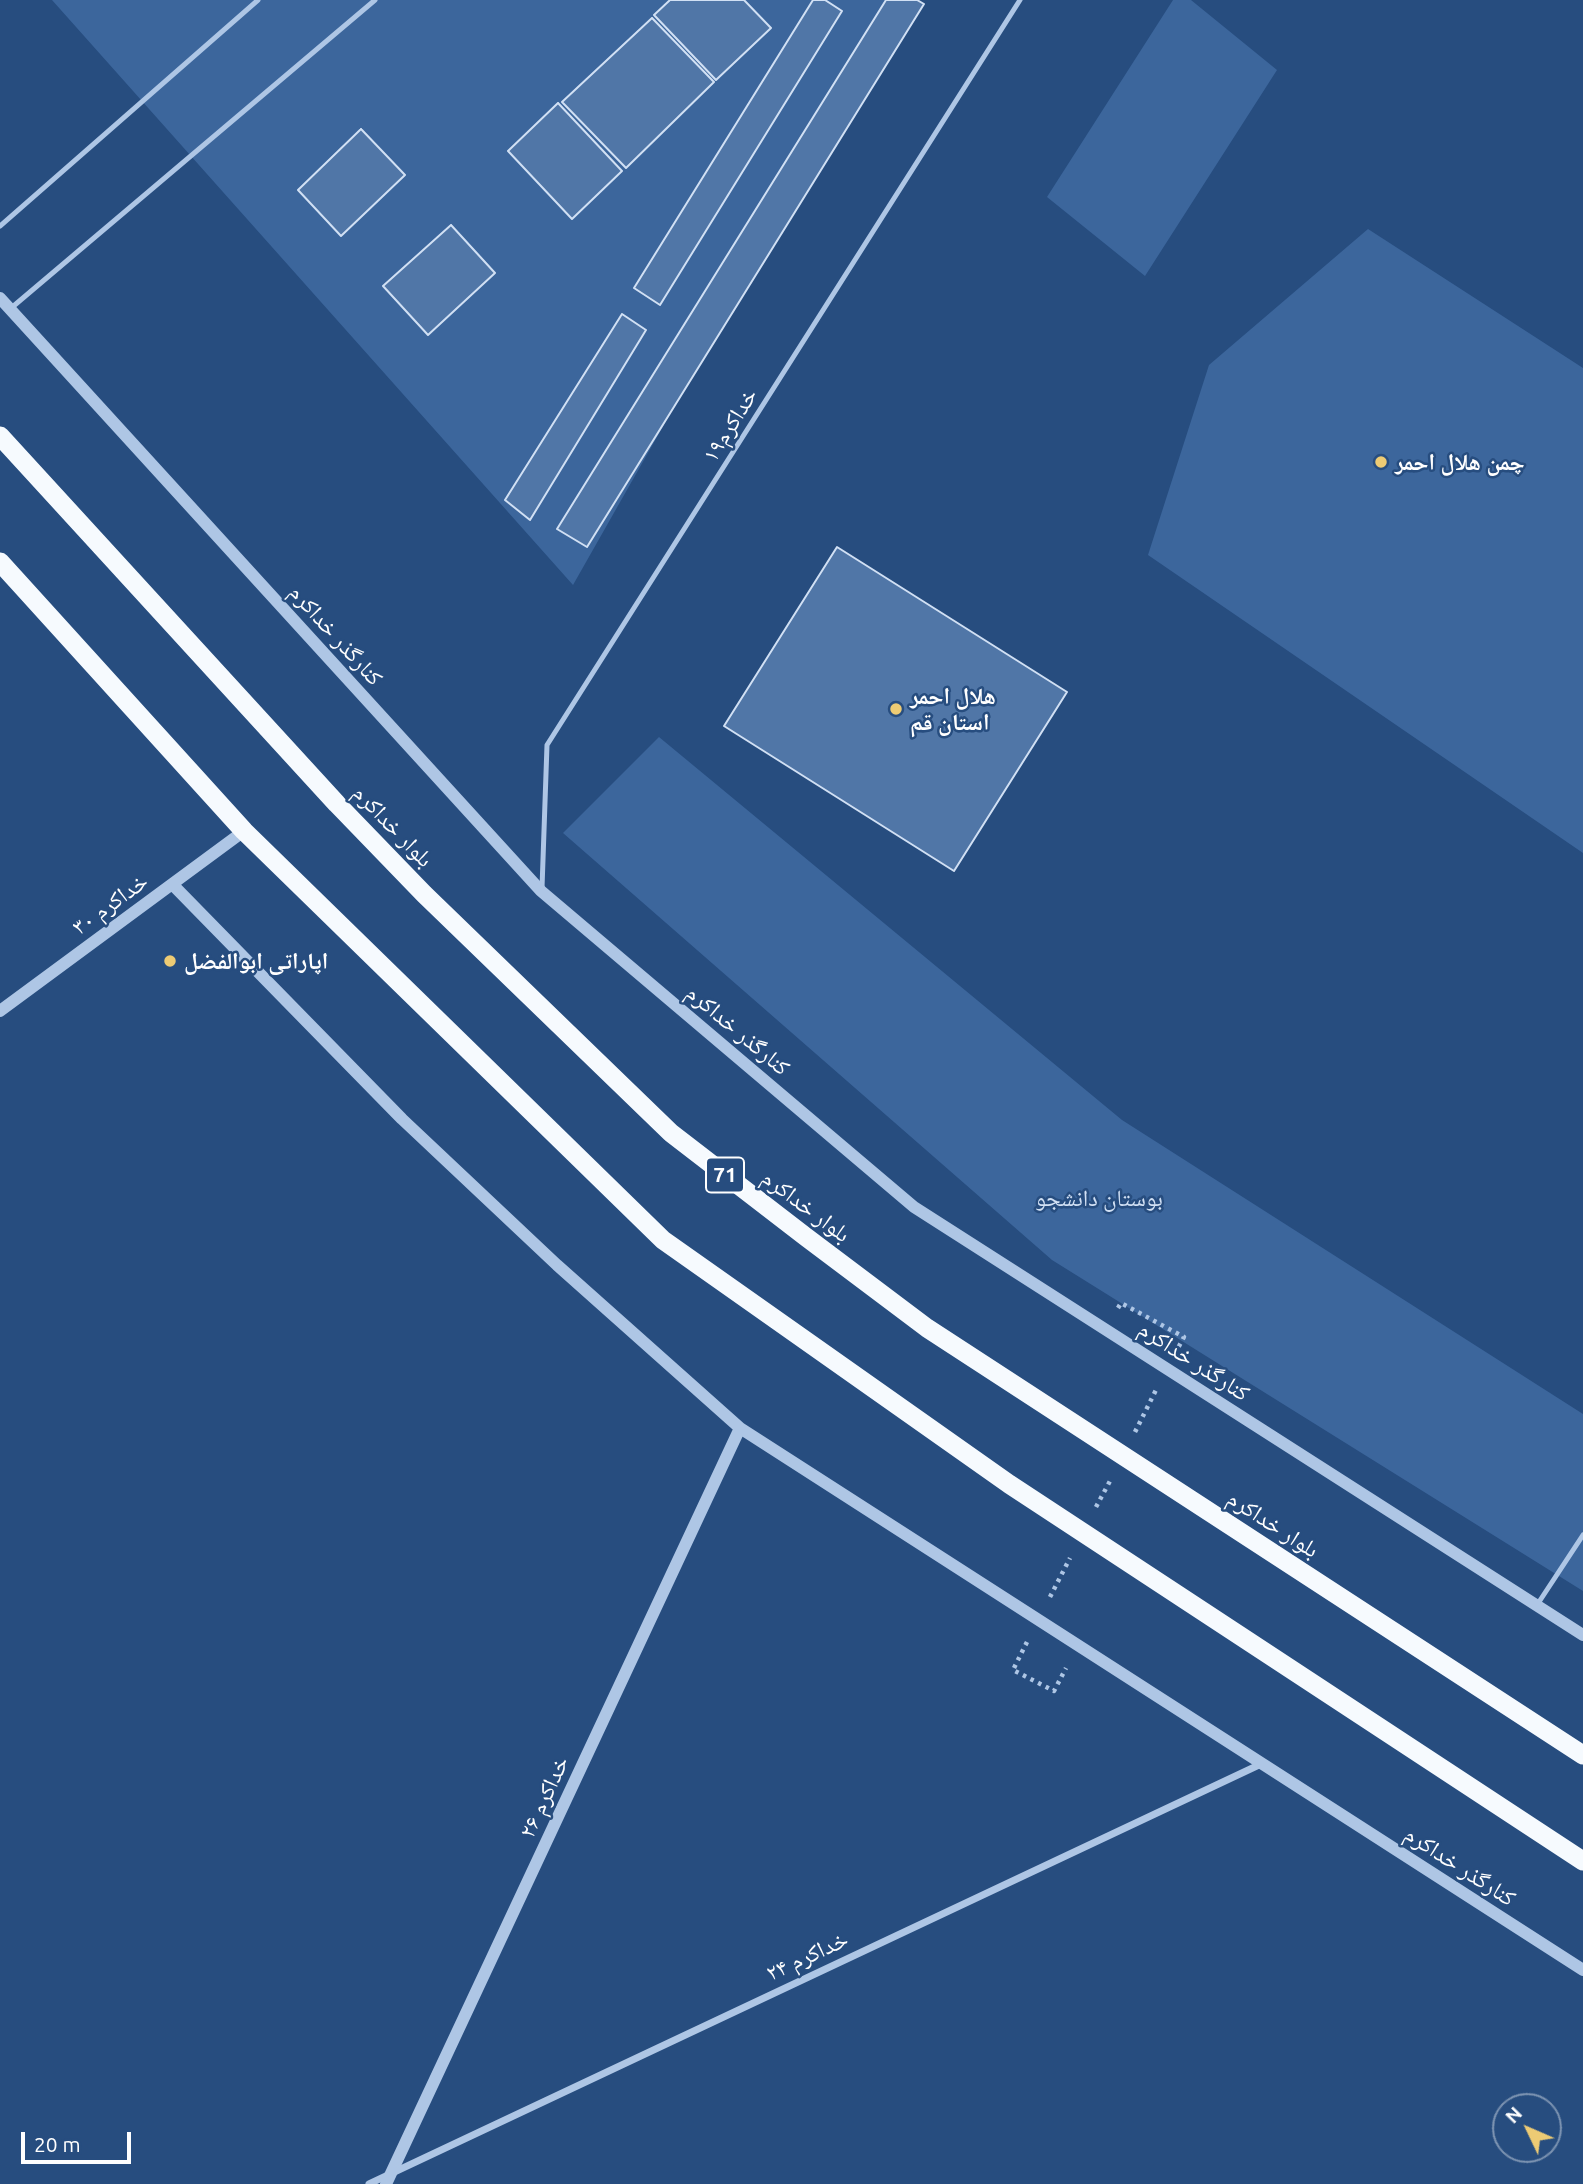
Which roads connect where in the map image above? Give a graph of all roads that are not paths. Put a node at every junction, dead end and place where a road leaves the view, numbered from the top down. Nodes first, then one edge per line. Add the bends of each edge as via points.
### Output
1 (258, 0) edge
2 (375, 0) edge
3 (1020, 0) edge
4 (0, 226) edge
5 (0, 298) edge
6 (9, 309) junction
7 (0, 436) edge
8 (0, 562) edge
9 (244, 831) junction
10 (172, 884) junction
11 (541, 891) junction
12 (0, 1010) edge
13 (740, 1428) junction
14 (1583, 1535) edge
15 (1537, 1605) junction
16 (1583, 1634) edge
17 (1583, 1755) edge
18 (1262, 1764) junction
19 (1583, 1861) edge
20 (1583, 1970) edge
21 (388, 2179) edge
22 (369, 2184) edge

1 - 4 lane
2 - 6 lane
3 - 11 lane, ۱۹خداکرم via 547,745
5 - 6 street, کنارگذر خداکرم
6 - 11 street, کنارگذر خداکرم
7 - 17 highway, بلوار خداکرم / 71 via 337,804 671,1133 927,1328
8 - 9 highway
9 - 10 street, خداکرم ۳۰
9 - 19 highway via 663,1240 1009,1484
10 - 12 street, خداکرم ۳۰
10 - 13 street, کنارگذر خداکرم via 402,1119
11 - 15 street, کنارگذر خداکرم via 914,1206
13 - 18 street, کنارگذر خداکرم
13 - 21 street, ۲۶ خداکرم
14 - 15 lane
15 - 16 street, کنارگذر خداکرم
18 - 20 street, کنارگذر خداکرم
18 - 21 street, ۲۴ خداکرم
21 - 22 street, ۲۴ خداکرم

